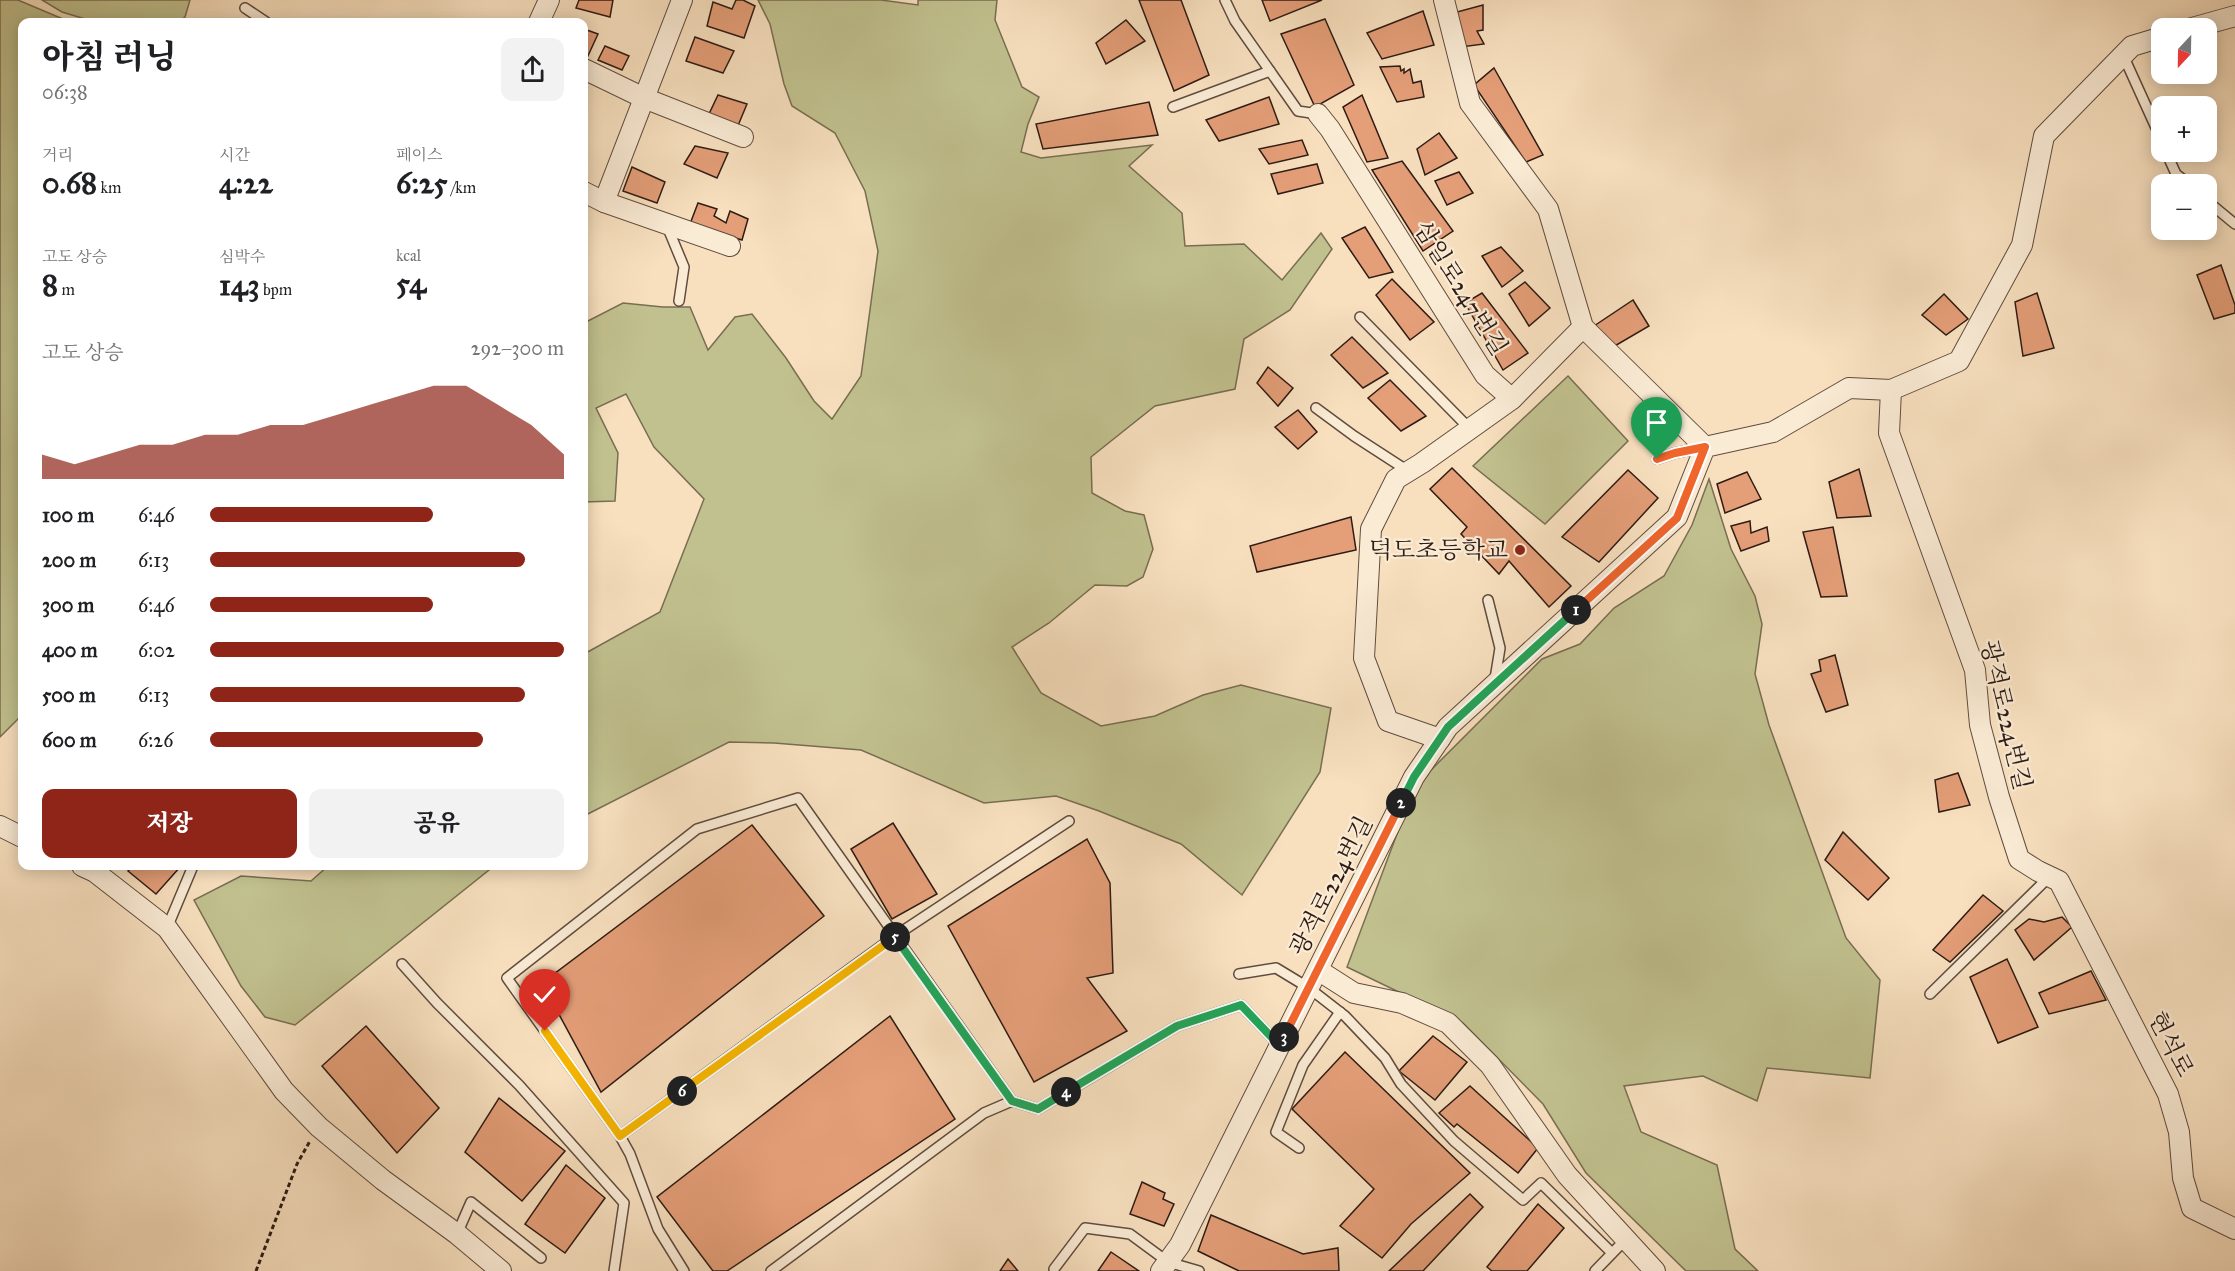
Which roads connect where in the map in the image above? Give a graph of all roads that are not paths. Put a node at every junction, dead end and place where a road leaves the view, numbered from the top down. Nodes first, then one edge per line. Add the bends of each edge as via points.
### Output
1 (549, 0) edge
2 (682, 0) edge
3 (1225, 0) edge
4 (1444, 0) edge
5 (245, 8) dead end
6 (2235, 16) edge
7 (260, 18) edge
8 (541, 18) edge
9 (2217, 21) edge
10 (2151, 40) edge
11 (2123, 55) junction
12 (588, 71) edge
13 (1270, 71) junction
14 (644, 98) junction
15 (1173, 107) dead end
16 (1318, 114) joint
17 (2151, 117) edge
18 (743, 137) dead end
19 (588, 194) edge
20 (604, 202) junction
21 (2217, 209) edge
22 (666, 224) junction
23 (2235, 224) edge
24 (730, 246) dead end
25 (679, 301) dead end
26 (1359, 317) dead end
27 (1583, 327) junction
28 (1891, 390) junction
29 (1512, 399) junction
30 (1316, 408) dead end
31 (1470, 429) junction
32 (1705, 447) junction
33 (1657, 459) dead end
34 (1408, 471) junction
35 (1488, 600) dead end
36 (1494, 685) junction
37 (1440, 739) junction
38 (1069, 821) dead end
39 (0, 826) edge
40 (18, 835) edge
41 (91, 870) edge
42 (192, 870) edge
43 (2049, 877) junction
44 (167, 928) junction
45 (896, 936) junction
46 (402, 964) dead end
47 (1318, 970) junction
48 (1239, 974) dead end
49 (1309, 988) junction
50 (1930, 994) dead end
51 (1340, 1012) junction
52 (1280, 1046) junction
53 (1012, 1101) junction
54 (620, 1136) junction
55 (1299, 1148) dead end
56 (2235, 1229) edge
57 (457, 1234) junction
58 (1619, 1246) junction
59 (541, 1258) dead end
60 (1165, 1266) edge
61 (1054, 1269) dead end
62 (501, 1271) edge
63 (614, 1271) edge
64 (684, 1271) edge
65 (771, 1271) edge
66 (1199, 1271) edge
67 (1595, 1271) edge
68 (1655, 1271) edge

1 - 8 street
2 - 14 street
3 - 13 lane
4 - 27 street via 1470,103 1548,209
5 - 7 lane
6 - 9 street
10 - 11 street via 2132,46
11 - 17 lane
11 - 28 street via 2044,136 2022,245 1959,361
12 - 14 street
13 - 15 lane
13 - 16 lane via 1298,111
14 - 18 street
14 - 20 street
16 - 29 street, 삼일로247번길 via 1485,375
19 - 20 street
20 - 22 street
21 - 23 lane
22 - 24 street
22 - 25 lane via 684,267
26 - 31 lane
27 - 29 street
27 - 32 street
28 - 32 street via 1850,388 1773,432
28 - 43 street, 광적로224번길 via 1889,433 1975,670 1980,725 2019,859
29 - 31 street
30 - 34 lane
31 - 34 street
32 - 33 lane
32 - 36 street, 광적로224번길 via 1677,518
34 - 37 street via 1396,479 1371,529 1364,658 1388,721
35 - 36 lane via 1500,648
36 - 37 street, 광적로224번길
37 - 47 street, 광적로224번길 via 1414,777
38 - 45 lane
39 - 40 street
41 - 44 street
42 - 44 lane
43 - 50 lane
43 - 56 street, 현석로 via 2059,881 2168,1094 2192,1208
44 - 57 street via 284,1091 319,1127 382,1180
45 - 53 lane
45 - 54 lane
45 - 54 lane via 798,798 697,829 507,978
46 - 63 lane via 519,1085 624,1203
47 - 49 street, 광적로224번길
47 - 58 street via 1354,993 1402,1003 1448,1023 1490,1065
48 - 49 lane via 1276,968
49 - 51 lane
49 - 52 street, 광적로224번길
51 - 55 lane via 1303,1065 1276,1132
51 - 58 lane via 1454,1141 1522,1200 1541,1182
52 - 53 lane via 1241,1005 1177,1026 1038,1109
52 - 60 street, 광적로224번길
53 - 65 lane via 984,1113
54 - 64 lane via 658,1229
57 - 59 lane via 471,1202
57 - 62 street
58 - 67 lane
58 - 68 street
60 - 61 lane via 1130,1233 1085,1228
60 - 66 lane

